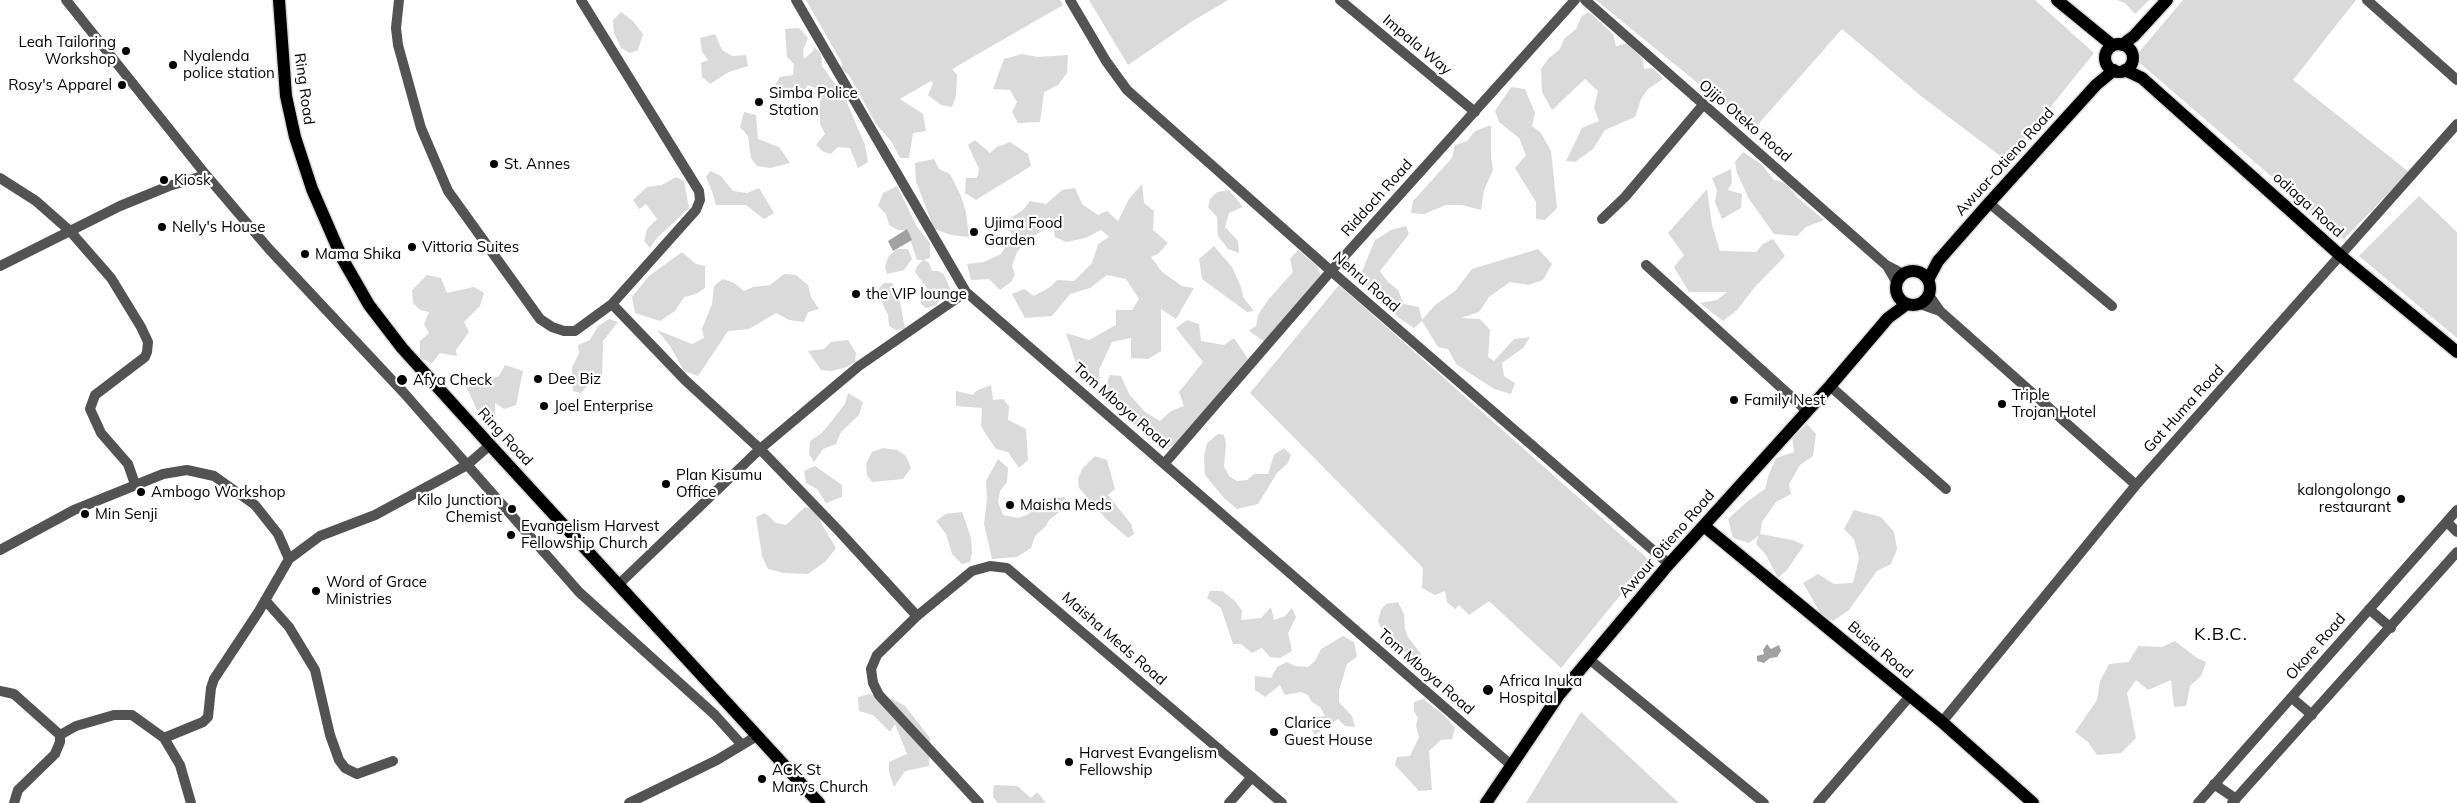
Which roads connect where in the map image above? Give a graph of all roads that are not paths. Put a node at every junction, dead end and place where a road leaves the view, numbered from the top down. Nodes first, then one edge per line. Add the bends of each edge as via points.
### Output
1 (66, 0) edge
2 (279, 0) edge
3 (399, 0) edge
4 (580, 0) edge
5 (796, 0) edge
6 (1070, 0) edge
7 (1340, 0) edge
8 (1575, 0) edge
9 (1585, 0) edge
10 (2056, 0) edge
11 (2167, 0) edge
12 (2367, 0) edge
13 (2119, 58) junction
14 (2457, 80) edge
15 (1704, 105) junction
16 (1474, 112) junction
17 (2457, 124) edge
18 (206, 175) junction
19 (0, 178) edge
20 (1989, 203) junction
21 (1602, 219) dead end
22 (70, 231) junction
23 (2341, 256) junction
24 (1646, 265) dead end
25 (0, 266) edge
26 (1331, 271) junction
27 (1924, 276) junction
28 (1900, 278) junction
29 (966, 292) junction
30 (1924, 299) junction
31 (1903, 301) junction
32 (612, 304) junction
33 (2112, 306) dead end
34 (2457, 352) edge
35 (1830, 386) junction
36 (1807, 411) junction
37 (490, 445) junction
38 (760, 450) junction
39 (1164, 464) junction
40 (467, 465) junction
41 (135, 484) junction
42 (2136, 485) junction
43 (1946, 489) dead end
44 (2457, 510) edge
45 (2447, 522) junction
46 (1704, 526) junction
47 (2457, 532) edge
48 (0, 550) edge
49 (2457, 552) edge
50 (289, 559) junction
51 (1669, 564) junction
52 (619, 584) junction
53 (265, 600) junction
54 (2368, 609) junction
55 (916, 616) junction
56 (2391, 628) junction
57 (1589, 660) junction
58 (0, 691) edge
59 (1910, 696) junction
60 (2292, 698) junction
61 (2312, 715) junction
62 (1942, 722) junction
63 (60, 735) junction
64 (758, 736) junction
65 (164, 738) junction
66 (742, 745) junction
67 (393, 761) dead end
68 (1511, 765) junction
69 (1252, 777) junction
70 (2214, 784) junction
71 (2234, 801) edge
72 (14, 803) edge
73 (191, 803) edge
74 (630, 803) edge
75 (819, 803) edge
76 (979, 803) edge
77 (1229, 803) edge
78 (1282, 803) edge
79 (1486, 803) edge
80 (1764, 803) edge
81 (1818, 803) edge
82 (2033, 803) edge
83 (2198, 803) edge

1 - 18 street
2 - 37 main road, Ring Road via 285,87 295,137 312,189 342,258 369,305 402,348
3 - 32 street via 398,45 421,128 448,191 540,319 564,331 575,330
4 - 32 street via 699,191 700,200 696,210
5 - 29 street, Tom Mboya Road
6 - 26 street, Nehru Road via 1127,90
7 - 16 street, Impala Way
8 - 16 street, Riddoch Road
9 - 15 street, Ojijo Oteko Road
10 - 13 main road
11 - 13 main road
12 - 14 street
13 - 20 main road, Awuor-Otieno Road
13 - 23 main road, odiaga Road
15 - 21 street
15 - 28 street, Ojijo Oteko Road
16 - 26 street, Riddoch Road
17 - 23 street, Got Huma Road
18 - 22 street via 120,206
18 - 40 street via 269,249
19 - 22 street via 36,201
20 - 27 main road, Awuor-Otieno Road
20 - 33 street
22 - 25 street
22 - 41 street via 111,278 148,342 145,357 95,394 90,409 101,433 128,464
23 - 34 main road, odiaga Road
23 - 42 street, Got Huma Road
24 - 36 street
26 - 39 street, Riddoch Road
26 - 51 street, Nehru Road
27 - 28 main road, Awuor-Otieno Road via 1911,271
27 - 30 main road via 1930,288
28 - 31 main road
29 - 38 street via 859,366
29 - 39 street, Tom Mboya Road
30 - 31 main road
30 - 42 street
31 - 35 main road, Awour Otieno Road
32 - 38 street via 685,380
35 - 36 main road, Awour Otieno Road
35 - 43 street
36 - 46 main road, Awour Otieno Road
37 - 40 street
37 - 52 main road, Ring Road
38 - 52 street
38 - 55 street
39 - 68 street, Tom Mboya Road
40 - 50 street via 375,515 320,536
40 - 66 street via 579,592 715,715
41 - 48 street via 74,510
41 - 50 street via 187,470 214,476 265,515
42 - 62 street, Got Huma Road
44 - 45 street, Okore Road
45 - 47 street
45 - 54 street, Okore Road
46 - 51 main road, Awour Otieno Road
46 - 59 main road, Busia Road
49 - 56 street
50 - 53 street
51 - 57 main road, Awour Otieno Road
52 - 64 main road, Ring Road
53 - 65 street via 214,679 208,717
53 - 67 street via 289,627 315,670 330,735 345,768 357,774
54 - 56 street
54 - 60 street, Okore Road
55 - 69 street, Maisha Meds Road via 972,571 990,566 1007,568
55 - 76 street, Maisha Meds Road via 877,655 871,669 873,683 879,695
56 - 61 street
57 - 68 main road, Awour Otieno Road via 1559,695
57 - 80 street
58 - 63 street via 14,694
59 - 62 main road, Busia Road
59 - 81 street
60 - 61 street
60 - 70 street, Okore Road
61 - 71 street
62 - 82 main road, Busia Road
63 - 65 street via 76,726 114,715 132,716
63 - 72 street via 55,754 18,790
64 - 66 street
64 - 75 main road, Ring Road
65 - 73 street via 180,765
66 - 74 street
68 - 79 main road, Awour Otieno Road
69 - 77 street
69 - 78 street, Maisha Meds Road
70 - 71 street
70 - 83 street, Okore Road

